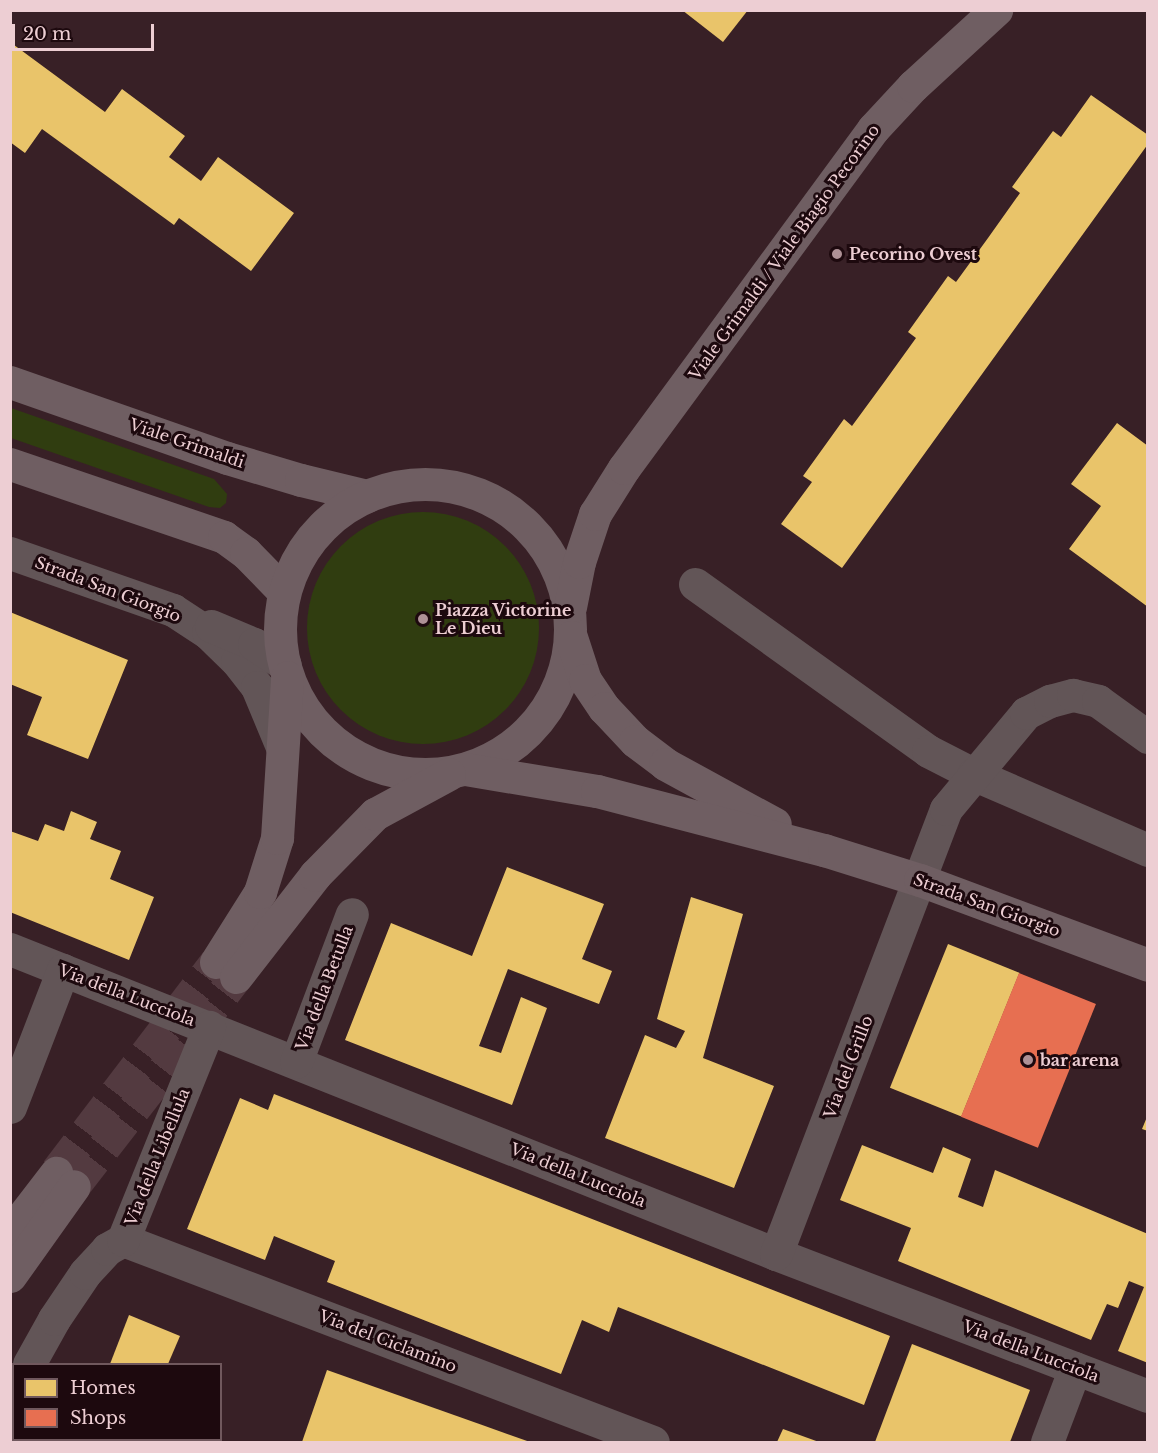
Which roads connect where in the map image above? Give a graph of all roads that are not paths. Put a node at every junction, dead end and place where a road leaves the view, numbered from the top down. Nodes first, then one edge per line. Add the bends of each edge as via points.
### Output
1 (996, 10) edge
2 (10, 382) edge
3 (10, 464) edge
4 (367, 496) junction
5 (595, 514) junction
6 (543, 544) junction
7 (10, 553) edge
8 (695, 584) dead end
9 (284, 591) junction
10 (173, 610) junction
11 (570, 622) junction
12 (286, 669) junction
13 (1148, 737) edge
14 (282, 747) junction
15 (460, 770) junction
16 (973, 774) junction
17 (824, 850) junction
18 (1148, 850) edge
19 (920, 880) junction
20 (352, 915) dead end
21 (10, 949) edge
22 (1148, 964) edge
23 (63, 970) junction
24 (209, 1027) junction
25 (296, 1062) junction
26 (10, 1107) edge
27 (10, 1233) edge
28 (123, 1240) junction
29 (776, 1254) junction
30 (10, 1276) edge
31 (30, 1363) edge
32 (1075, 1368) junction
33 (1148, 1396) edge
34 (652, 1443) edge
35 (1047, 1443) edge

1 - 5 main road, Viale Grimaldi / Viale Biagio Pecorino via 913,86 873,129 624,468
2 - 4 main road, Viale Grimaldi via 227,458
3 - 9 main road via 224,537
4 - 6 main road via 405,485 463,489 491,500 515,516
4 - 9 main road via 339,512 315,534 296,561
5 - 6 main road via 566,537
5 - 11 main road via 579,562
6 - 11 main road via 555,564
7 - 10 street, Strada San Giorgio
8 - 16 street via 928,751
9 - 12 main road via 280,620
10 - 12 street via 254,644
10 - 14 street, Strada San Giorgio via 208,633 237,661 257,687
11 - 15 main road via 564,671 550,704 527,733 498,754
11 - 17 main road via 585,680 604,708 635,741 696,782
12 - 14 main road
12 - 15 main road via 302,706 325,733 353,755 385,768 420,774
13 - 16 street, Via del Grillo via 1098,702 1073,695 1026,713
14 - 15 main road via 277,838 260,892 241,927 226,970 375,814
15 - 17 main road via 597,791
16 - 18 street
16 - 19 street, Via del Grillo via 946,809
17 - 19 main road, Strada San Giorgio
19 - 22 main road, Strada San Giorgio
19 - 29 street, Via del Grillo
20 - 25 street, Via della Betulla
21 - 23 street, Via della Lucciola
23 - 24 street, Via della Lucciola
23 - 26 street
24 - 25 street, Via della Lucciola
24 - 28 street, Via della Libellula
25 - 29 street, Via della Lucciola
27 - 30 main road via 66,1179
28 - 31 street, Via della Libellula via 107,1249 85,1274
28 - 34 street, Via del Ciclamino
29 - 32 street, Via della Lucciola
32 - 33 street, Via della Lucciola
32 - 35 street

